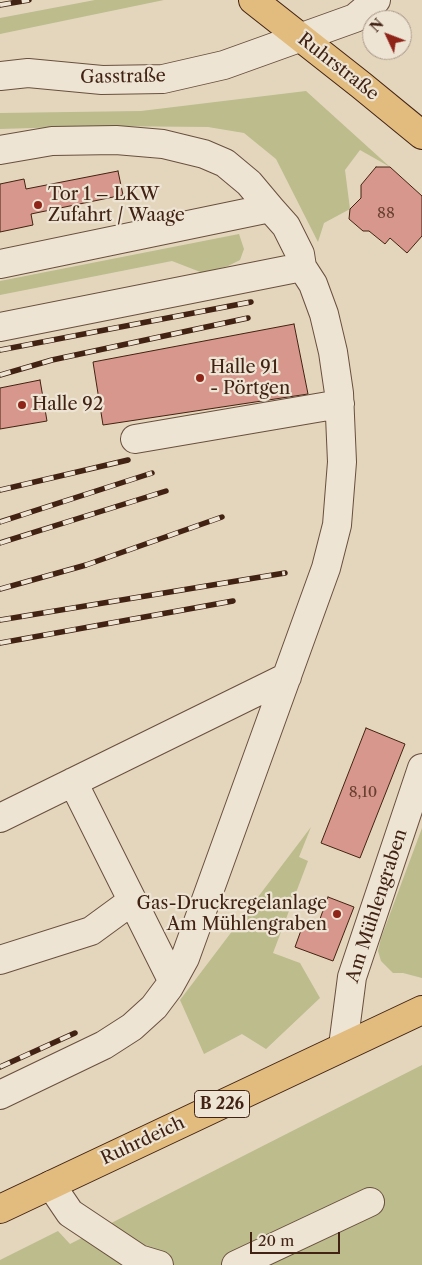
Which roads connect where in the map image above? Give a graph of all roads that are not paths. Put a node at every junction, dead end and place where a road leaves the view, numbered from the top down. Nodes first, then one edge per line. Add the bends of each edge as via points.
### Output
1 (253, 0) edge
2 (376, 0) edge
3 (299, 37) junction
4 (0, 76) edge
5 (422, 135) edge
6 (0, 150) edge
7 (270, 208) junction
8 (0, 264) edge
9 (302, 267) junction
10 (0, 327) edge
11 (340, 404) junction
12 (135, 439) dead end
13 (286, 677) junction
14 (422, 768) edge
15 (73, 782) junction
16 (0, 818) edge
17 (132, 901) junction
18 (0, 960) edge
19 (172, 980) junction
20 (422, 1010) edge
21 (343, 1046) junction
22 (0, 1096) edge
23 (51, 1185) junction
24 (370, 1202) dead end
25 (0, 1209) edge
26 (159, 1265) edge
27 (236, 1265) edge

1 - 3 main road, Ruhrstraße
2 - 3 street, Gasstraße via 355,18
3 - 4 street, Gasstraße via 224,65 163,79 102,80 28,73
3 - 5 main road, Ruhrstraße
6 - 7 street via 52,141 116,140 163,144 225,163 249,183
7 - 8 street
7 - 9 street via 286,226 300,254
9 - 10 street
9 - 11 street via 313,284 324,314
11 - 12 street
11 - 13 street via 342,462 337,525 326,568
13 - 15 street
13 - 19 street via 185,958
14 - 21 street, Am Mühlengraben via 352,977
15 - 16 street
15 - 17 street
17 - 18 street via 91,931
17 - 19 street
19 - 22 street via 154,1007 132,1027 104,1045
20 - 21 main road, Ruhrdeich / B 226
21 - 23 main road, Ruhrdeich / B 226
23 - 25 main road, Ruhrdeich / B 226
23 - 26 street via 70,1213 139,1260
24 - 27 street

